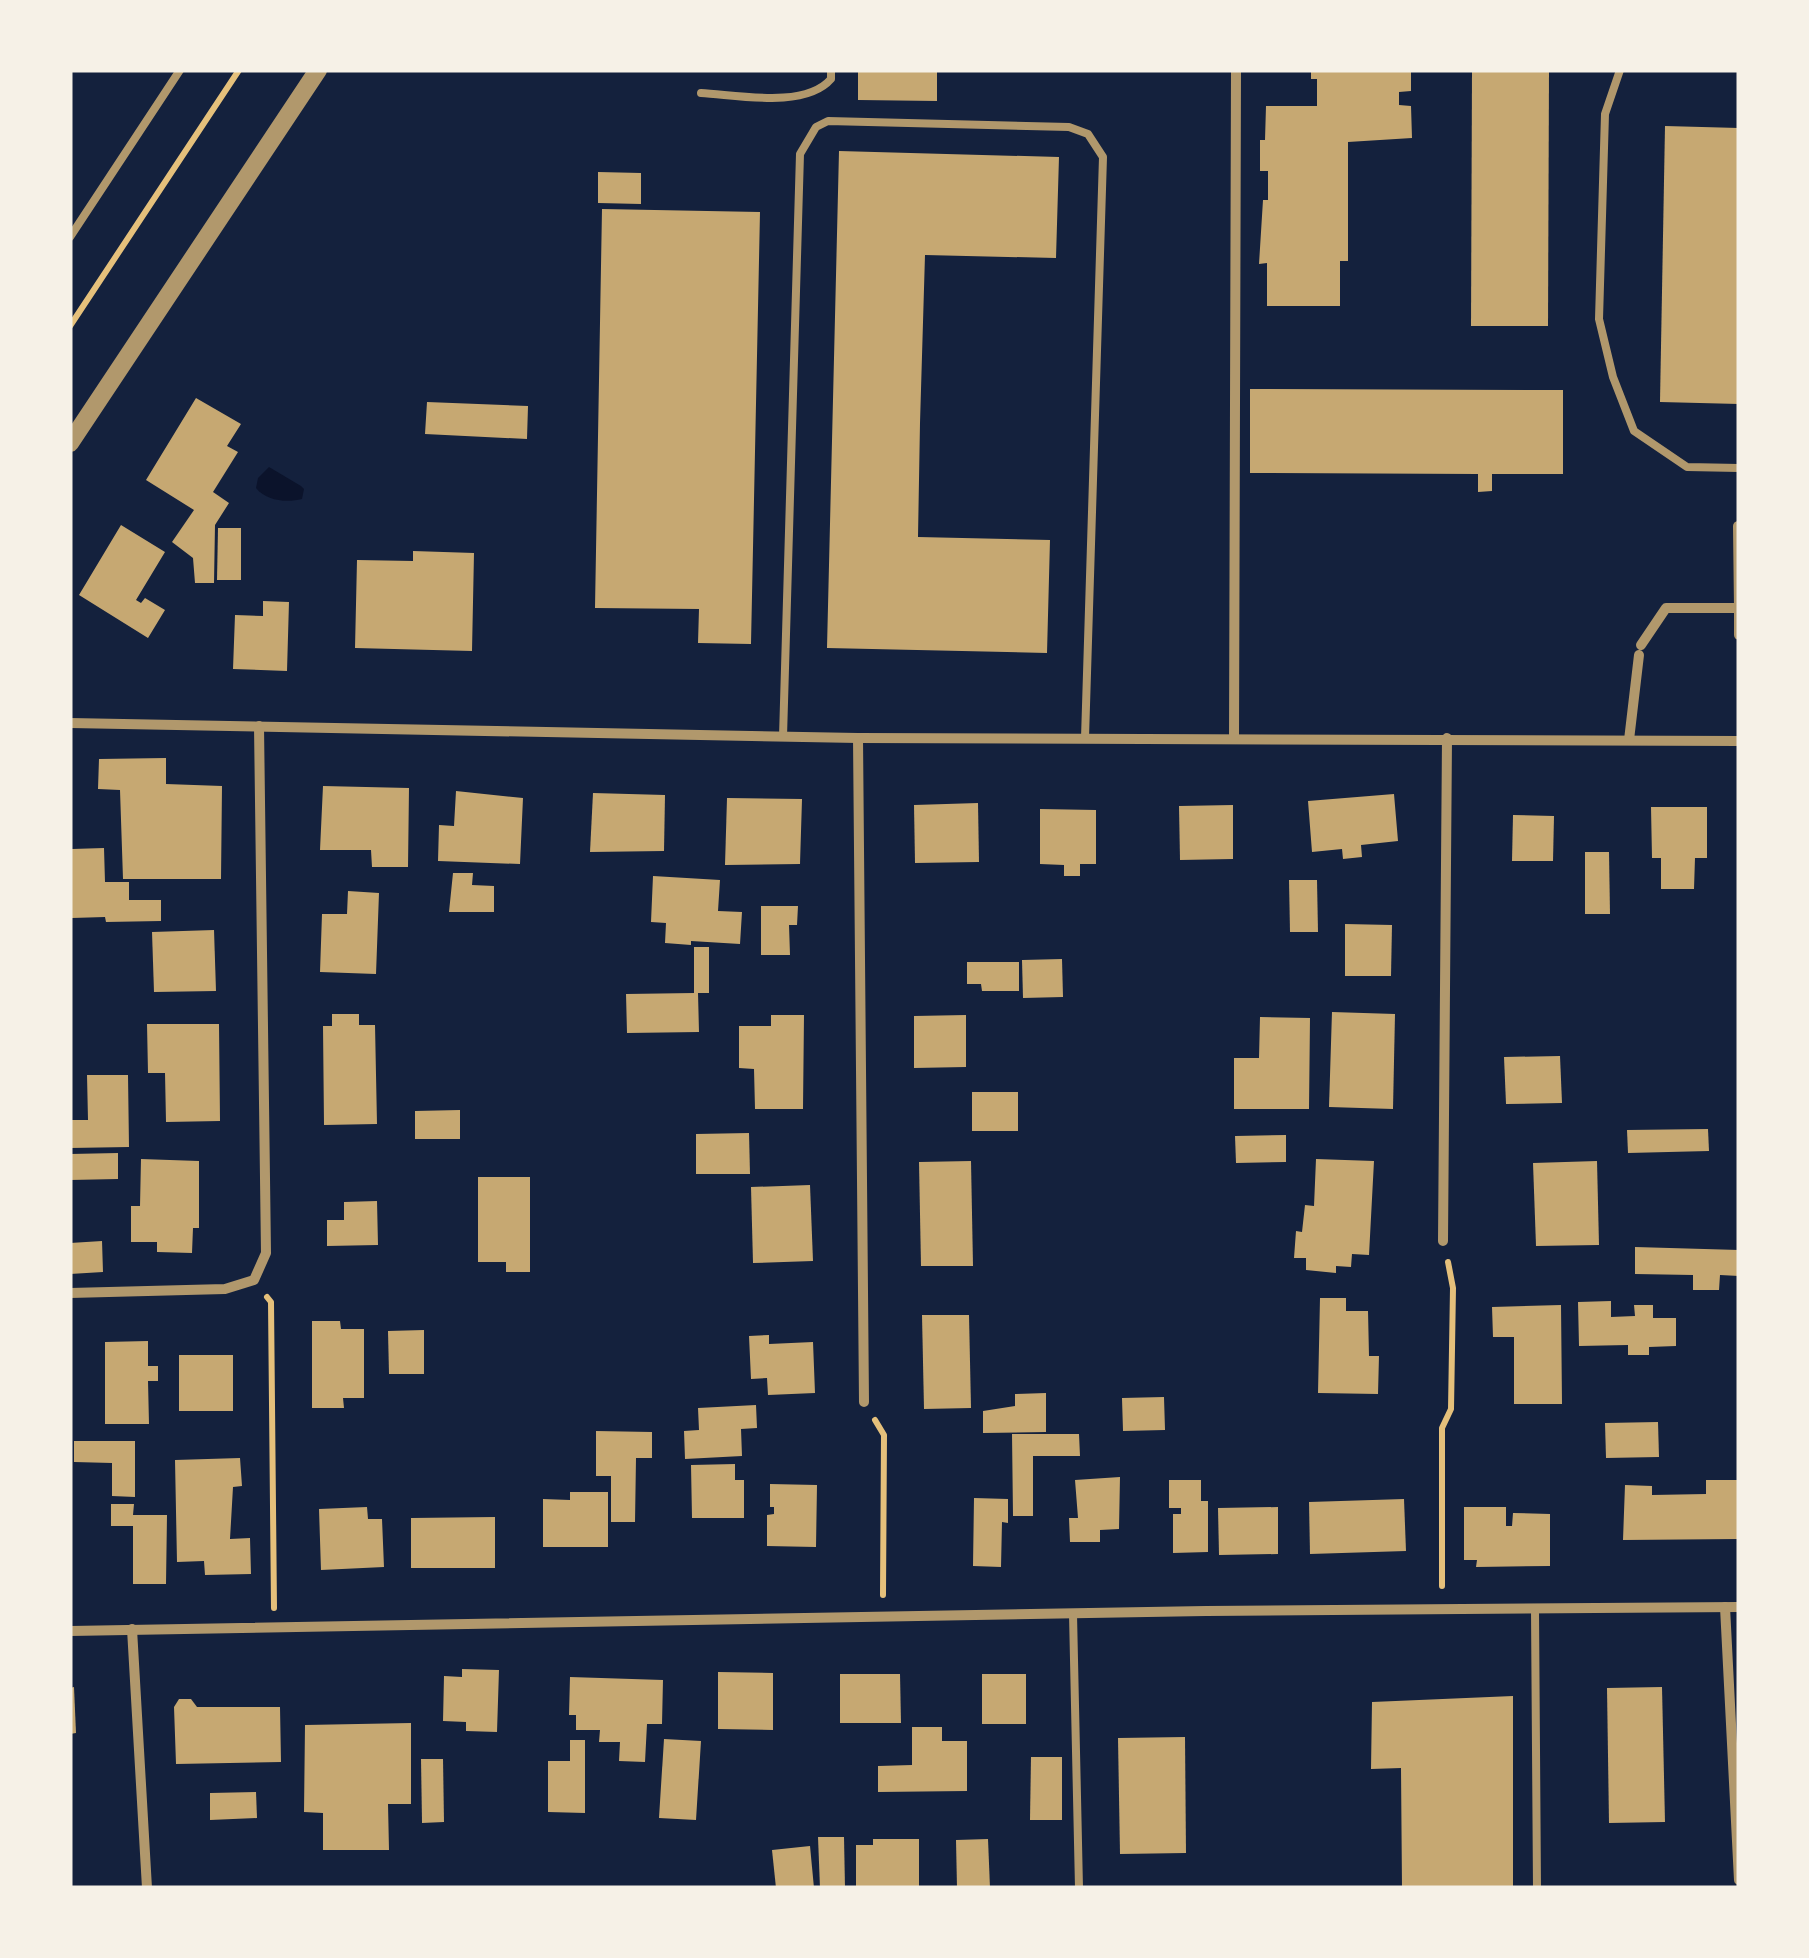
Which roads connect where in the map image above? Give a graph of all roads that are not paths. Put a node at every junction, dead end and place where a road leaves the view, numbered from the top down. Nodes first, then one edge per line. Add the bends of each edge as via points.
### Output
1 (180, 70) edge
2 (318, 70) edge
3 (831, 70) edge
4 (1236, 70) edge
5 (1620, 70) edge
6 (701, 93) dead end
7 (70, 237) edge
8 (70, 444) edge
9 (1739, 468) edge
10 (1738, 526) edge
11 (1738, 608) edge
12 (1739, 635) edge
13 (70, 723) edge
14 (259, 726) junction
15 (783, 737) junction
16 (858, 738) junction
17 (1085, 738) junction
18 (1234, 738) junction
19 (1447, 738) junction
20 (1629, 740) junction
21 (1739, 740) edge
22 (1443, 1241) road end
23 (70, 1293) edge
24 (864, 1402) road end
25 (1726, 1607) junction
26 (1739, 1607) edge
27 (1534, 1610) junction
28 (1073, 1614) junction
29 (132, 1630) junction
30 (70, 1631) edge
31 (1739, 1880) edge
32 (147, 1888) edge
33 (1079, 1888) edge
34 (1537, 1888) edge

1 - 7 lane
2 - 8 street
3 - 6 lane via 822,89 796,97
4 - 18 street
5 - 9 lane via 1605,114 1599,319 1613,377 1634,431 1687,468
10 - 11 street
11 - 12 street
11 - 20 street via 1666,608 1640,650
13 - 14 street
14 - 15 street
14 - 23 street via 266,1252 254,1280 226,1289
15 - 16 street
15 - 17 lane via 800,154 816,127 828,121 1069,128 1088,134 1103,157
16 - 17 street
16 - 24 street
17 - 18 street
18 - 19 street
19 - 20 street
19 - 22 street
20 - 21 street
25 - 26 street
25 - 27 street
25 - 31 street
27 - 28 street
27 - 34 lane
28 - 29 street
28 - 33 lane
29 - 30 street
29 - 32 street

